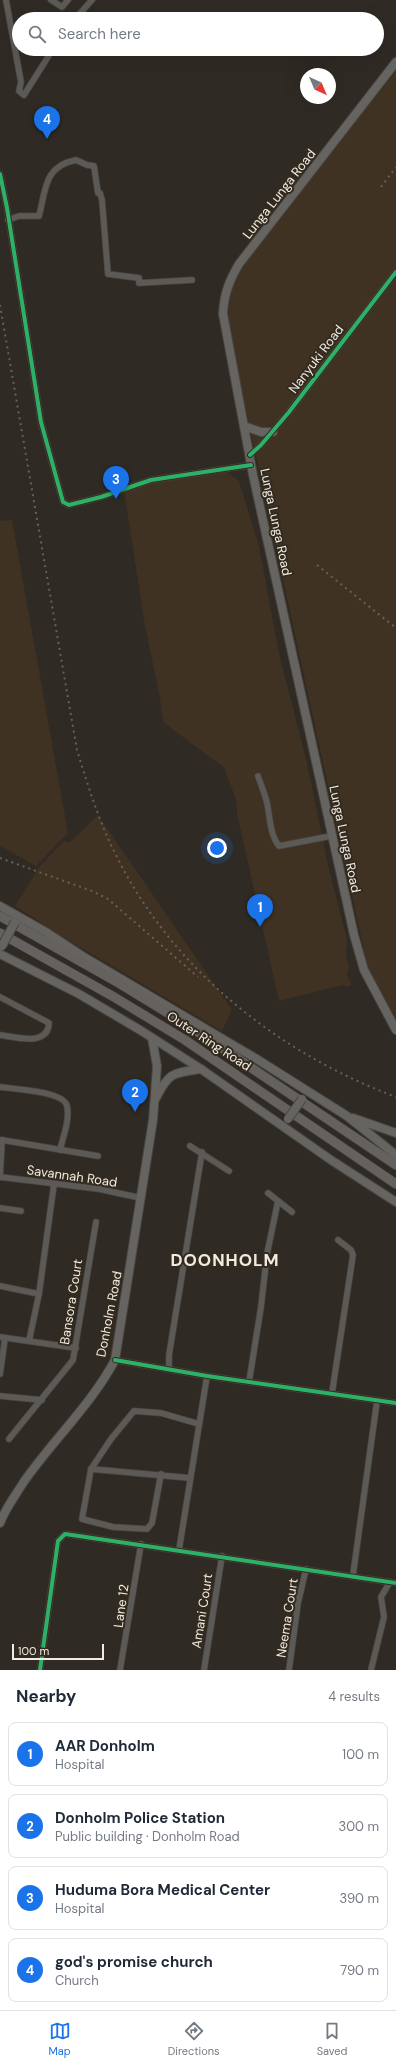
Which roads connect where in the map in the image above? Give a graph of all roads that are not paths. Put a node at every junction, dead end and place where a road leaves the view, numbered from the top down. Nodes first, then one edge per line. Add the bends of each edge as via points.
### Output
1 (6, 0) edge
2 (51, 0) edge
3 (68, 0) edge
4 (92, 0) edge
5 (81, 12) edge
6 (12, 33) edge
7 (16, 56) edge
8 (50, 56) edge
9 (396, 62) edge
10 (0, 174) edge
11 (8, 220) junction
12 (396, 272) edge
13 (192, 280) dead end
14 (244, 426) junction
15 (273, 432) junction
16 (250, 455) junction
17 (251, 465) junction
18 (258, 776) dead end
19 (331, 836) junction
20 (0, 906) edge
21 (0, 916) edge
22 (17, 919) junction
23 (0, 933) edge
24 (1, 949) edge
25 (0, 997) edge
26 (396, 1030) edge
27 (0, 1035) edge
28 (152, 1038) junction
29 (201, 1069) junction
30 (0, 1087) edge
31 (307, 1092) junction
32 (156, 1099) junction
33 (347, 1116) junction
34 (286, 1123) junction
35 (396, 1133) edge
36 (1, 1140) edge
37 (190, 1146) dead end
38 (60, 1150) junction
39 (202, 1152) junction
40 (396, 1154) edge
41 (98, 1156) dead end
42 (396, 1165) edge
43 (229, 1170) dead end
44 (0, 1177) edge
45 (54, 1184) junction
46 (396, 1184) edge
47 (268, 1193) dead end
48 (141, 1198) junction
49 (278, 1201) junction
50 (396, 1202) edge
51 (0, 1208) edge
52 (21, 1211) dead end
53 (292, 1212) dead end
54 (96, 1222) dead end
55 (338, 1240) dead end
56 (0, 1286) edge
57 (39, 1294) junction
58 (2, 1337) edge
59 (29, 1341) junction
60 (76, 1348) junction
61 (114, 1360) junction
62 (169, 1369) junction
63 (0, 1374) edge
64 (207, 1376) junction
65 (249, 1382) junction
66 (332, 1393) junction
67 (0, 1396) edge
68 (42, 1400) junction
69 (377, 1401) junction
70 (396, 1403) edge
71 (199, 1424) junction
72 (9, 1439) dead end
73 (91, 1469) junction
74 (161, 1474) junction
75 (190, 1478) junction
76 (0, 1523) edge
77 (141, 1544) junction
78 (179, 1550) junction
79 (222, 1556) junction
80 (306, 1569) junction
81 (353, 1575) junction
82 (390, 1582) junction
83 (396, 1583) edge
84 (40, 1670) edge
85 (120, 1670) edge
86 (204, 1670) edge
87 (289, 1670) edge
88 (371, 1670) edge

1 - 6 street
2 - 3 street via 62,6
4 - 5 street
7 - 8 street via 21,82 20,92 24,95
9 - 14 main road, Lunga Lunga Road via 239,264 229,281 224,297 223,314
10 - 11 street
11 - 13 street via 19,216 39,216 53,170 60,164 76,160 94,166 98,193 102,200 108,274 139,278 139,283
11 - 17 street via 41,422 63,502 69,504 101,497 151,480
12 - 15 street, Nanyuki Road
14 - 15 main road via 261,432
14 - 16 main road, Lunga Lunga Road
15 - 16 street, Nanyuki Road
16 - 17 main road, Lunga Lunga Road
17 - 19 main road, Lunga Lunga Road
18 - 19 street via 279,846
19 - 26 main road, Lunga Lunga Road via 364,970
20 - 22 main road, Outer Ring Road
21 - 42 main road, Outer Ring Road via 75,957 182,1022
22 - 24 main road, bridge
22 - 31 main road, Outer Ring Road via 255,1058
23 - 46 main road, Outer Ring Road via 184,1040
24 - 28 main road
25 - 27 street via 49,1023 45,1034 35,1039
28 - 29 main road
28 - 32 main road via 157,1066
29 - 32 main road via 173,1074 164,1082
29 - 34 main road via 239,1097
30 - 38 street via 47,1094 64,1101 67,1113
31 - 33 main road, Outer Ring Road
31 - 34 main road, bridge
32 - 48 main road, Donholm Road
33 - 35 main road
33 - 40 main road, Outer Ring Road
34 - 50 main road via 331,1160
36 - 38 street
36 - 44 street
37 - 39 street
38 - 41 street
39 - 43 street
39 - 62 street via 169,1355
44 - 45 street, Savannah Road
45 - 48 street, Savannah Road via 99,1189
45 - 57 street
47 - 49 street
48 - 61 main road, Donholm Road
49 - 53 street
49 - 65 street via 267,1254
51 - 52 street
54 - 60 street, Bansora Court
55 - 66 street via 353,1254
56 - 57 street
57 - 59 street
58 - 59 street
58 - 63 street
59 - 60 street
60 - 68 street, Bansora Court via 73,1360
61 - 62 street
61 - 76 main road, Donholm Road via 102,1381 32,1471
62 - 64 street
64 - 65 street
64 - 71 street
65 - 66 street
66 - 69 street
67 - 68 street
68 - 72 street, Bansora Court
69 - 70 street
69 - 81 street
71 - 73 street via 161,1414 134,1411
71 - 75 street
73 - 74 street
73 - 74 street via 82,1520 113,1527 147,1529 152,1523
74 - 75 street
75 - 78 street
77 - 78 street
77 - 84 street via 68,1534 60,1538 50,1589
77 - 85 street, Lane 12
78 - 79 street
79 - 80 street
79 - 86 street, Amani Court
80 - 81 street
80 - 87 street, Neema Court via 298,1603
81 - 82 street
82 - 83 street
82 - 88 street via 381,1598 384,1618

